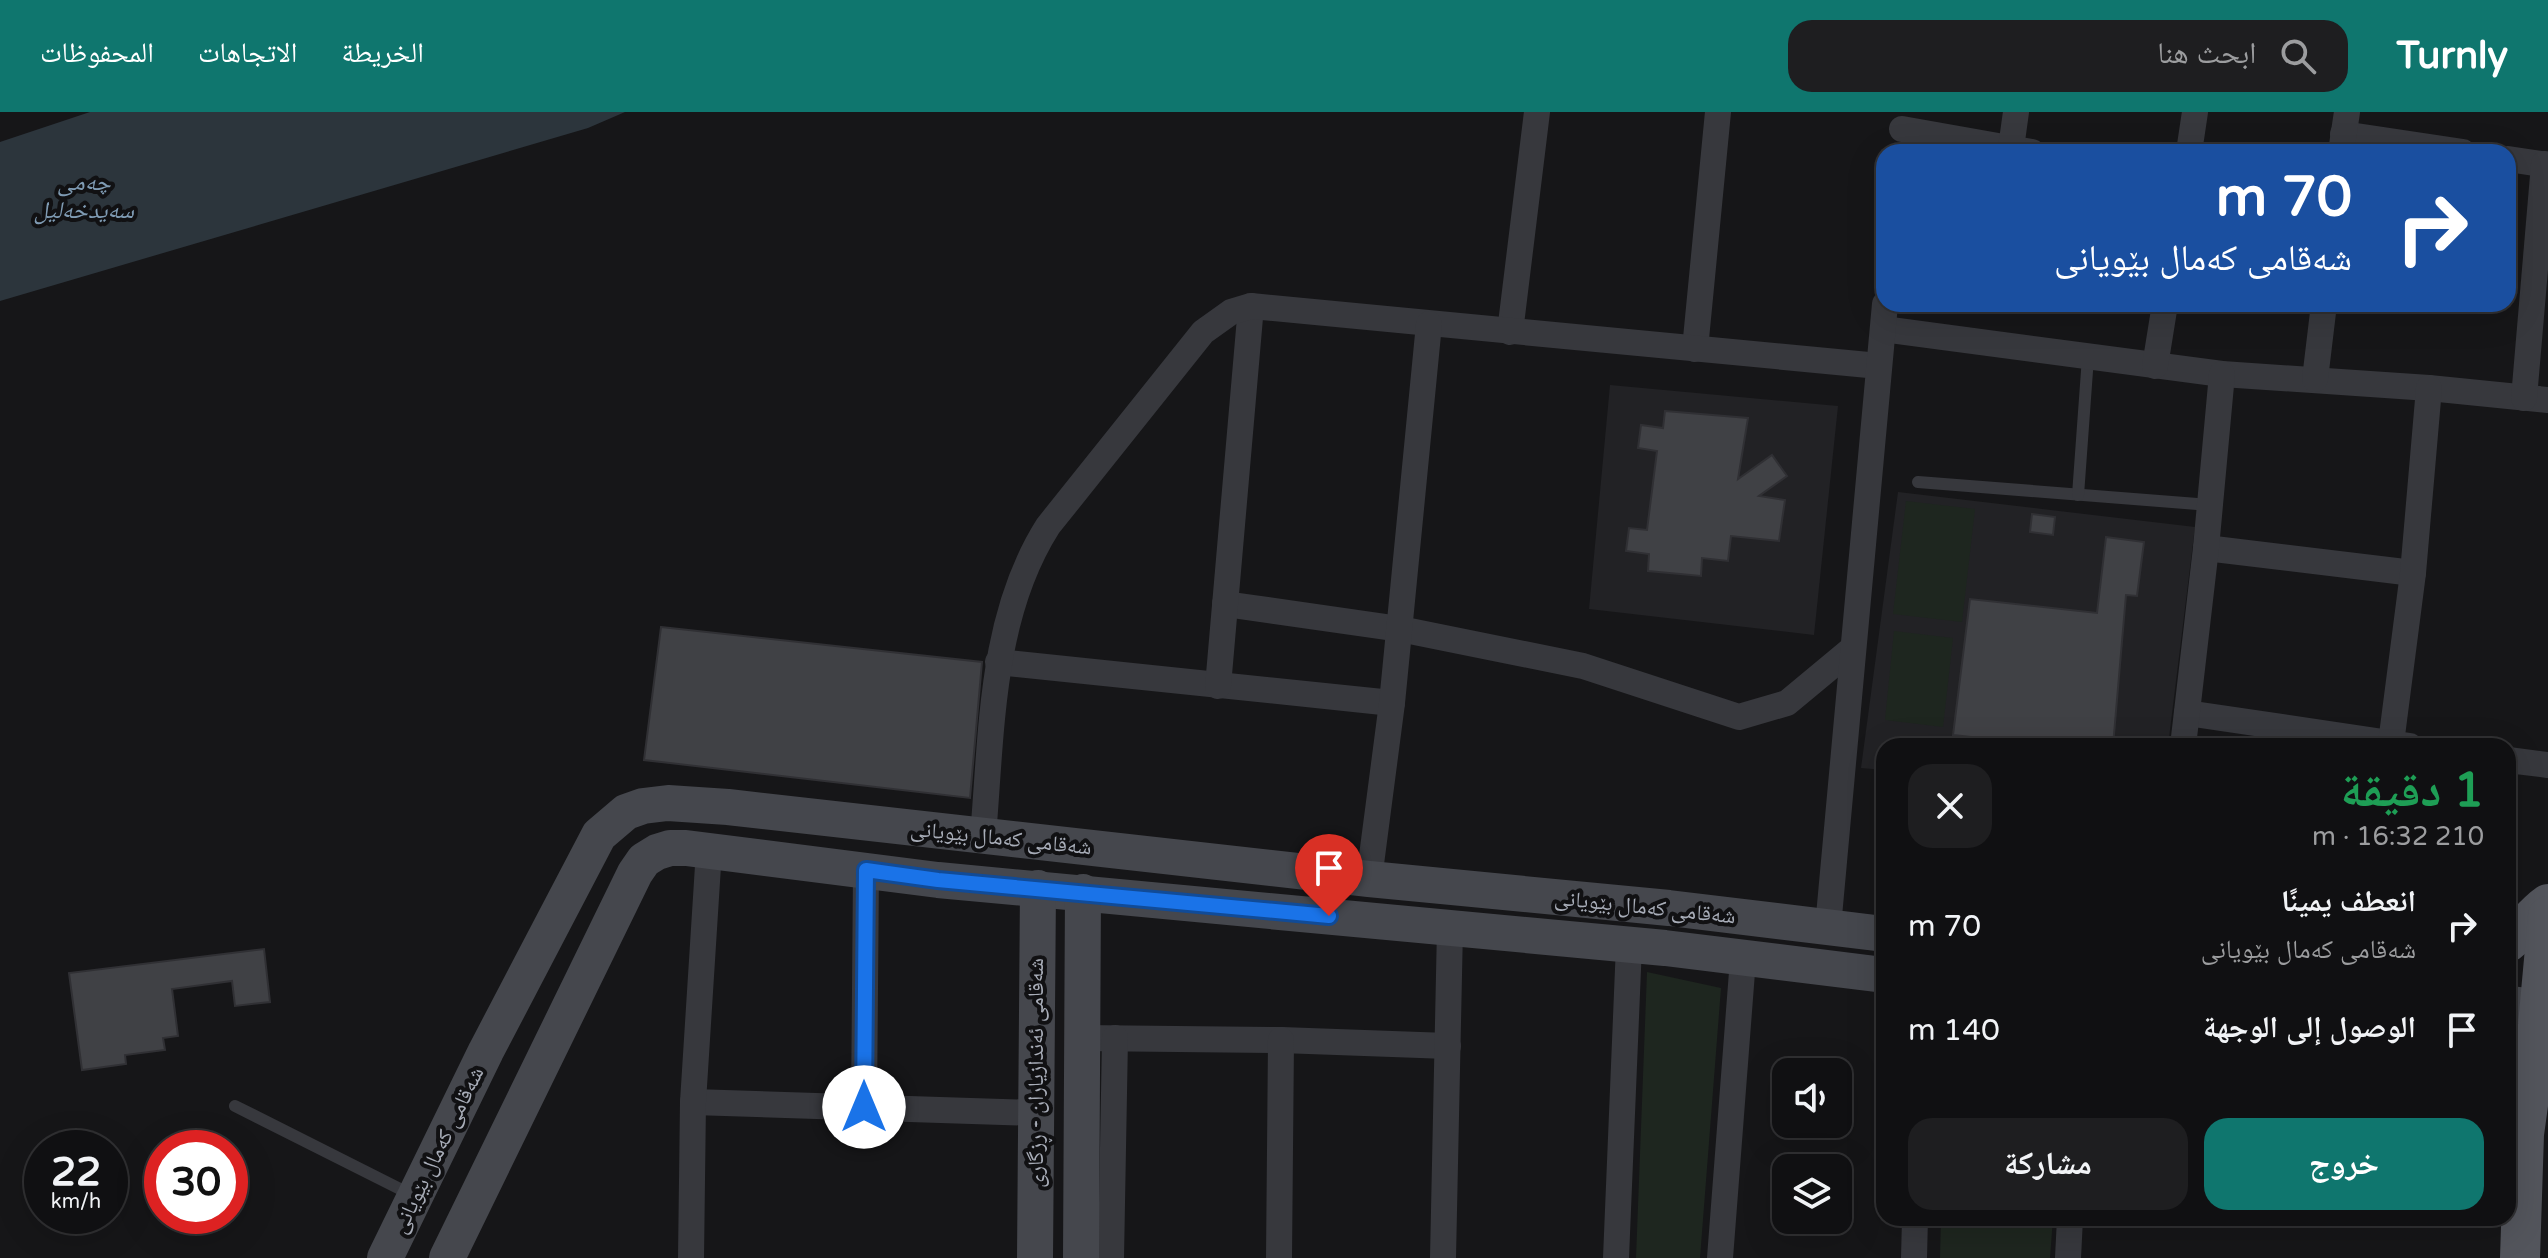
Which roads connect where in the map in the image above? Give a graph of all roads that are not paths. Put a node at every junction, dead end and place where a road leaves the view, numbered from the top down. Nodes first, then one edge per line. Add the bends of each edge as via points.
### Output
1 (1537, 112) edge
2 (1718, 112) edge
3 (2016, 112) edge
4 (2195, 112) edge
5 (1901, 131) edge
6 (2344, 133) edge
7 (1984, 144) edge
8 (2021, 144) edge
9 (2190, 144) edge
10 (2413, 144) edge
11 (2516, 160) edge
12 (2546, 165) edge
13 (1251, 306) junction
14 (2164, 312) edge
15 (2323, 312) edge
16 (1884, 317) edge
17 (1429, 324) junction
18 (1510, 332) junction
19 (1695, 349) junction
20 (2088, 357) junction
21 (1879, 366) junction
22 (2155, 366) junction
23 (2222, 374) junction
24 (2315, 379) junction
25 (2429, 388) junction
26 (2536, 399) edge
27 (1918, 482) dead end
28 (2078, 495) junction
29 (2210, 505) junction
30 (2206, 548) junction
31 (2413, 573) junction
32 (1225, 604) junction
33 (1400, 629) junction
34 (1852, 649) junction
35 (998, 662) junction
36 (1218, 686) junction
37 (1392, 703) junction
38 (2187, 713) junction
39 (2184, 738) edge
40 (2353, 738) edge
41 (2401, 738) edge
42 (2516, 761) edge
43 (2548, 765) edge
44 (942, 832) junction
45 (983, 836) junction
46 (709, 850) junction
47 (866, 870) junction
48 (1369, 879) junction
49 (938, 880) junction
50 (1038, 888) junction
51 (1083, 892) junction
52 (2548, 904) edge
53 (1669, 908) junction
54 (2548, 916) edge
55 (1828, 927) junction
56 (1450, 928) junction
57 (1876, 933) edge
58 (2516, 935) edge
59 (1629, 945) junction
60 (1665, 948) junction
61 (1743, 959) junction
62 (1876, 974) edge
63 (2532, 1006) edge
64 (1099, 1038) junction
65 (1281, 1040) junction
66 (1448, 1046) junction
67 (2531, 1047) edge
68 (693, 1102) junction
69 (235, 1106) dead end
70 (864, 1107) junction
71 (1036, 1113) junction
72 (2516, 1124) edge
73 (2524, 1142) junction
74 (415, 1196) junction
75 (1915, 1226) edge
76 (2070, 1226) edge
77 (385, 1258) edge
78 (447, 1258) edge
79 (691, 1258) edge
80 (1035, 1258) edge
81 (1081, 1258) edge
82 (1111, 1258) edge
83 (1279, 1258) edge
84 (1443, 1258) edge
85 (1616, 1258) edge
86 (1720, 1258) edge
87 (1914, 1258) edge
88 (2068, 1258) edge
89 (2520, 1258) edge

1 - 18 street
2 - 19 street
3 - 8 street
4 - 9 street
5 - 7 street
6 - 10 street
11 - 12 street
12 - 26 street
13 - 17 street
13 - 32 street
13 - 35 street via 1231,312 1203,332 1048,526 1023,573
14 - 22 street
15 - 24 street
16 - 20 street
16 - 21 street
17 - 18 street
17 - 33 street
18 - 19 street
19 - 21 street
20 - 22 street
20 - 28 lane
21 - 34 street
22 - 23 street
23 - 24 street
23 - 29 street
24 - 25 street
25 - 26 street
25 - 31 street
27 - 28 lane
28 - 29 lane
29 - 30 street
30 - 31 street
30 - 38 street
31 - 41 street
32 - 33 street
32 - 36 street
33 - 34 street via 1583,666 1739,717 1787,703
33 - 37 street
34 - 55 street
35 - 36 street
35 - 45 street
36 - 37 street
37 - 48 street
38 - 39 street
38 - 40 street
42 - 43 street
44 - 45 main road, شەقامی کەمال بێویانی
44 - 49 main road via 930,863
44 - 74 main road, شەقامی کەمال بێویانی via 686,803 626,812 607,827 584,861
45 - 48 main road, شەقامی کەمال بێویانی
46 - 47 main road, شەقامی کەمال بێویانی
46 - 68 street
46 - 78 main road, شەقامی کەمال بێویانی via 663,849 639,866
47 - 49 main road, شەقامی کەمال بێویانی
47 - 70 street
48 - 53 main road, شەقامی کەمال بێویانی
49 - 50 main road, شەقامی کەمال بێویانی
50 - 51 main road, شەقامی کەمال بێویانی
50 - 71 main road, شەقامی ئەندازیاران - ڕزگاری
51 - 56 main road, شەقامی کەمال بێویانی
51 - 64 main road, شەقامی ئەندازیاران - ڕزگاری
52 - 58 main road
53 - 55 main road, شەقامی کەمال بێویانی
53 - 60 main road via 1674,937
54 - 63 main road via 2544,964
55 - 57 main road, شەقامی کەمال بێویانی
56 - 59 main road, شەقامی کەمال بێویانی
56 - 66 street
59 - 60 main road, شەقامی کەمال بێویانی
59 - 85 street
60 - 61 main road, شەقامی کەمال بێویانی
61 - 62 main road, شەقامی کەمال بێویانی
61 - 86 street
63 - 67 main road
64 - 65 street
64 - 81 main road, شەقامی ئەندازیاران - ڕزگاری
64 - 82 street
65 - 66 street
65 - 83 street
66 - 84 street
67 - 73 main road
68 - 70 street
68 - 79 street
69 - 74 lane
70 - 71 street
71 - 80 main road, شەقامی ئەندازیاران - ڕزگاری
72 - 73 main road
73 - 89 main road
74 - 77 main road, شەقامی کەمال بێویانی
75 - 87 street
76 - 88 street

